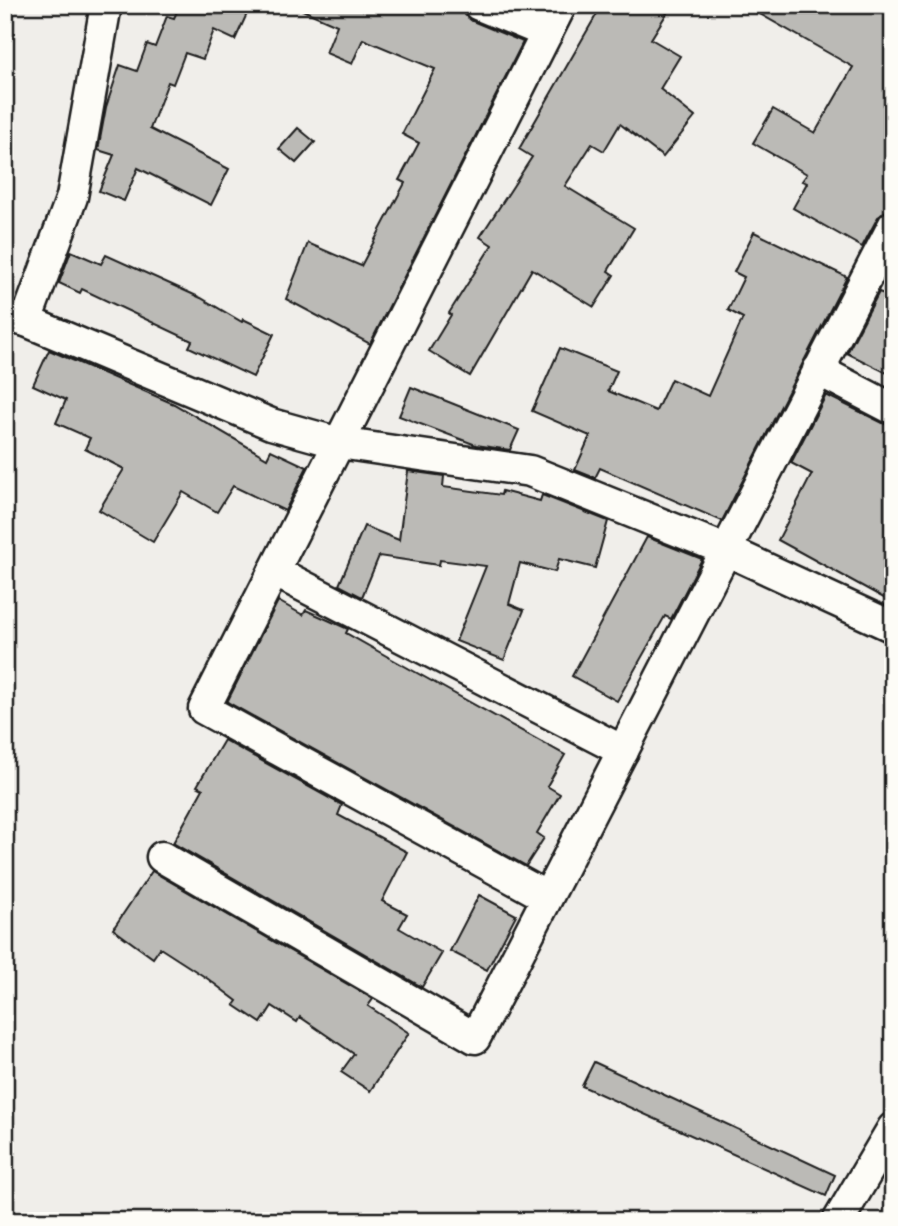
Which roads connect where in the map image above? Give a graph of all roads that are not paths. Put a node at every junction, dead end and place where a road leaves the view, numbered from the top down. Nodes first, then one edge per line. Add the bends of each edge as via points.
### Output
1 (106, 5) edge
2 (479, 5) edge
3 (561, 5) edge
4 (547, 33) junction
5 (893, 226) edge
6 (16, 319) edge
7 (818, 370) junction
8 (893, 409) edge
9 (339, 443) junction
10 (726, 550) junction
11 (274, 571) junction
12 (893, 627) edge
13 (622, 751) junction
14 (162, 857) dead end
15 (547, 897) junction
16 (893, 1128) edge
17 (838, 1221) edge

1 - 6 street via 72,197
2 - 4 street
3 - 4 street
4 - 9 street
5 - 7 street
6 - 9 street via 271,424
7 - 8 street
7 - 10 street
9 - 10 street via 530,471
9 - 11 street
10 - 12 street
10 - 13 street
11 - 13 street
11 - 15 street via 204,709
13 - 15 street
14 - 15 street via 475,1038
16 - 17 street

